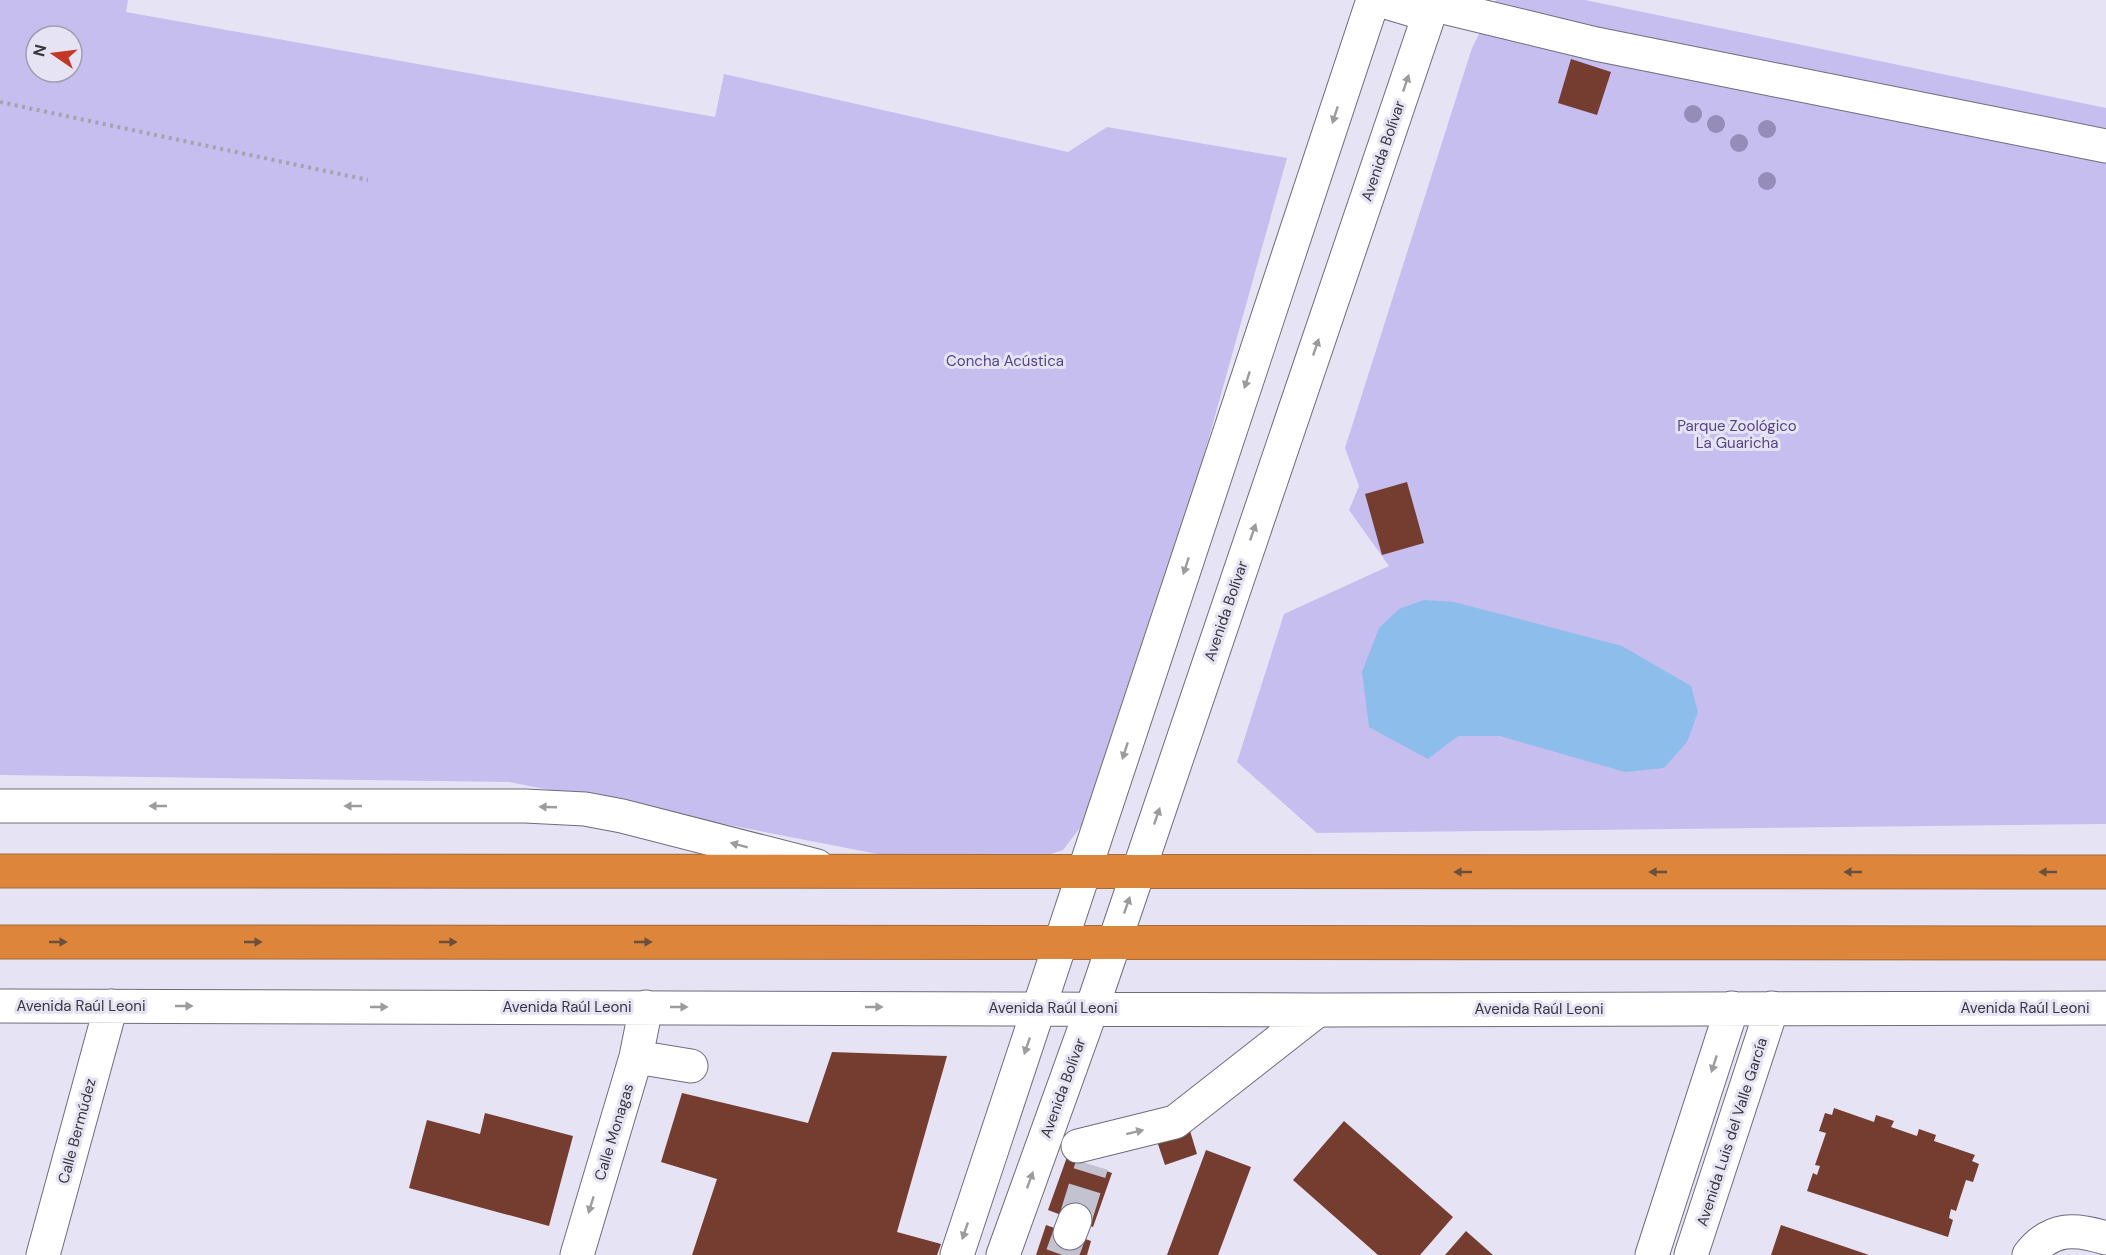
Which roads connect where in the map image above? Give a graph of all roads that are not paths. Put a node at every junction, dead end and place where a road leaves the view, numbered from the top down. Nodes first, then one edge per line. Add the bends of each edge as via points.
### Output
1 (1373, 0) edge
2 (1379, 0) edge
3 (1435, 5) dead end
4 (2106, 146) edge
5 (0, 806) edge
6 (0, 871) edge
7 (836, 871) junction
8 (1085, 871) junction
9 (1138, 871) junction
10 (2106, 872) edge
11 (0, 942) edge
12 (1062, 942) junction
13 (1114, 942) junction
14 (2106, 943) edge
15 (0, 1006) edge
16 (111, 1006) junction
17 (646, 1007) junction
18 (1040, 1008) junction
19 (1092, 1008) junction
20 (1732, 1008) junction
21 (1772, 1008) junction
22 (2106, 1008) edge
23 (1318, 1010) junction
24 (636, 1057) junction
25 (691, 1066) dead end
26 (1052, 1119) junction
27 (2102, 1243) edge
28 (43, 1255) edge
29 (577, 1255) edge
30 (957, 1255) edge
31 (1003, 1255) edge
32 (1652, 1255) edge
33 (1691, 1255) edge
34 (2030, 1255) edge

1 -> 8 street
9 -> 2 street, Avenida Bolívar via 1429,15
3 - 4 street via 1596,44
7 -> 5 street via 585,809
6 - 7 highway
7 - 8 highway
8 - 9 highway
8 - 12 street
10 -> 9 highway
13 -> 9 street, Avenida Bolívar
11 -> 12 highway
12 - 13 highway
12 - 18 street
13 - 14 highway
13 - 19 street, Avenida Bolívar
15 - 16 street, Avenida Raúl Leoni
16 -> 17 street, Avenida Raúl Leoni
16 - 28 street, Calle Bermúdez
17 -> 18 street, Avenida Raúl Leoni
17 - 24 street, Calle Monagas
18 - 19 street, Avenida Raúl Leoni
18 -> 30 street
19 - 23 street, Avenida Raúl Leoni
19 - 26 street, Avenida Bolívar
20 - 21 street, Avenida Raúl Leoni
20 - 23 street, Avenida Raúl Leoni
20 -> 32 street
21 - 22 street, Avenida Raúl Leoni
21 - 33 street, Avenida Luis del Valle García
26 -> 23 street via 1085,1156 1175,1122
24 - 25 street
24 -> 29 street, Calle Monagas
31 -> 26 street, Avenida Bolívar
27 - 34 street via 2082,1230 2058,1233 2039,1243

